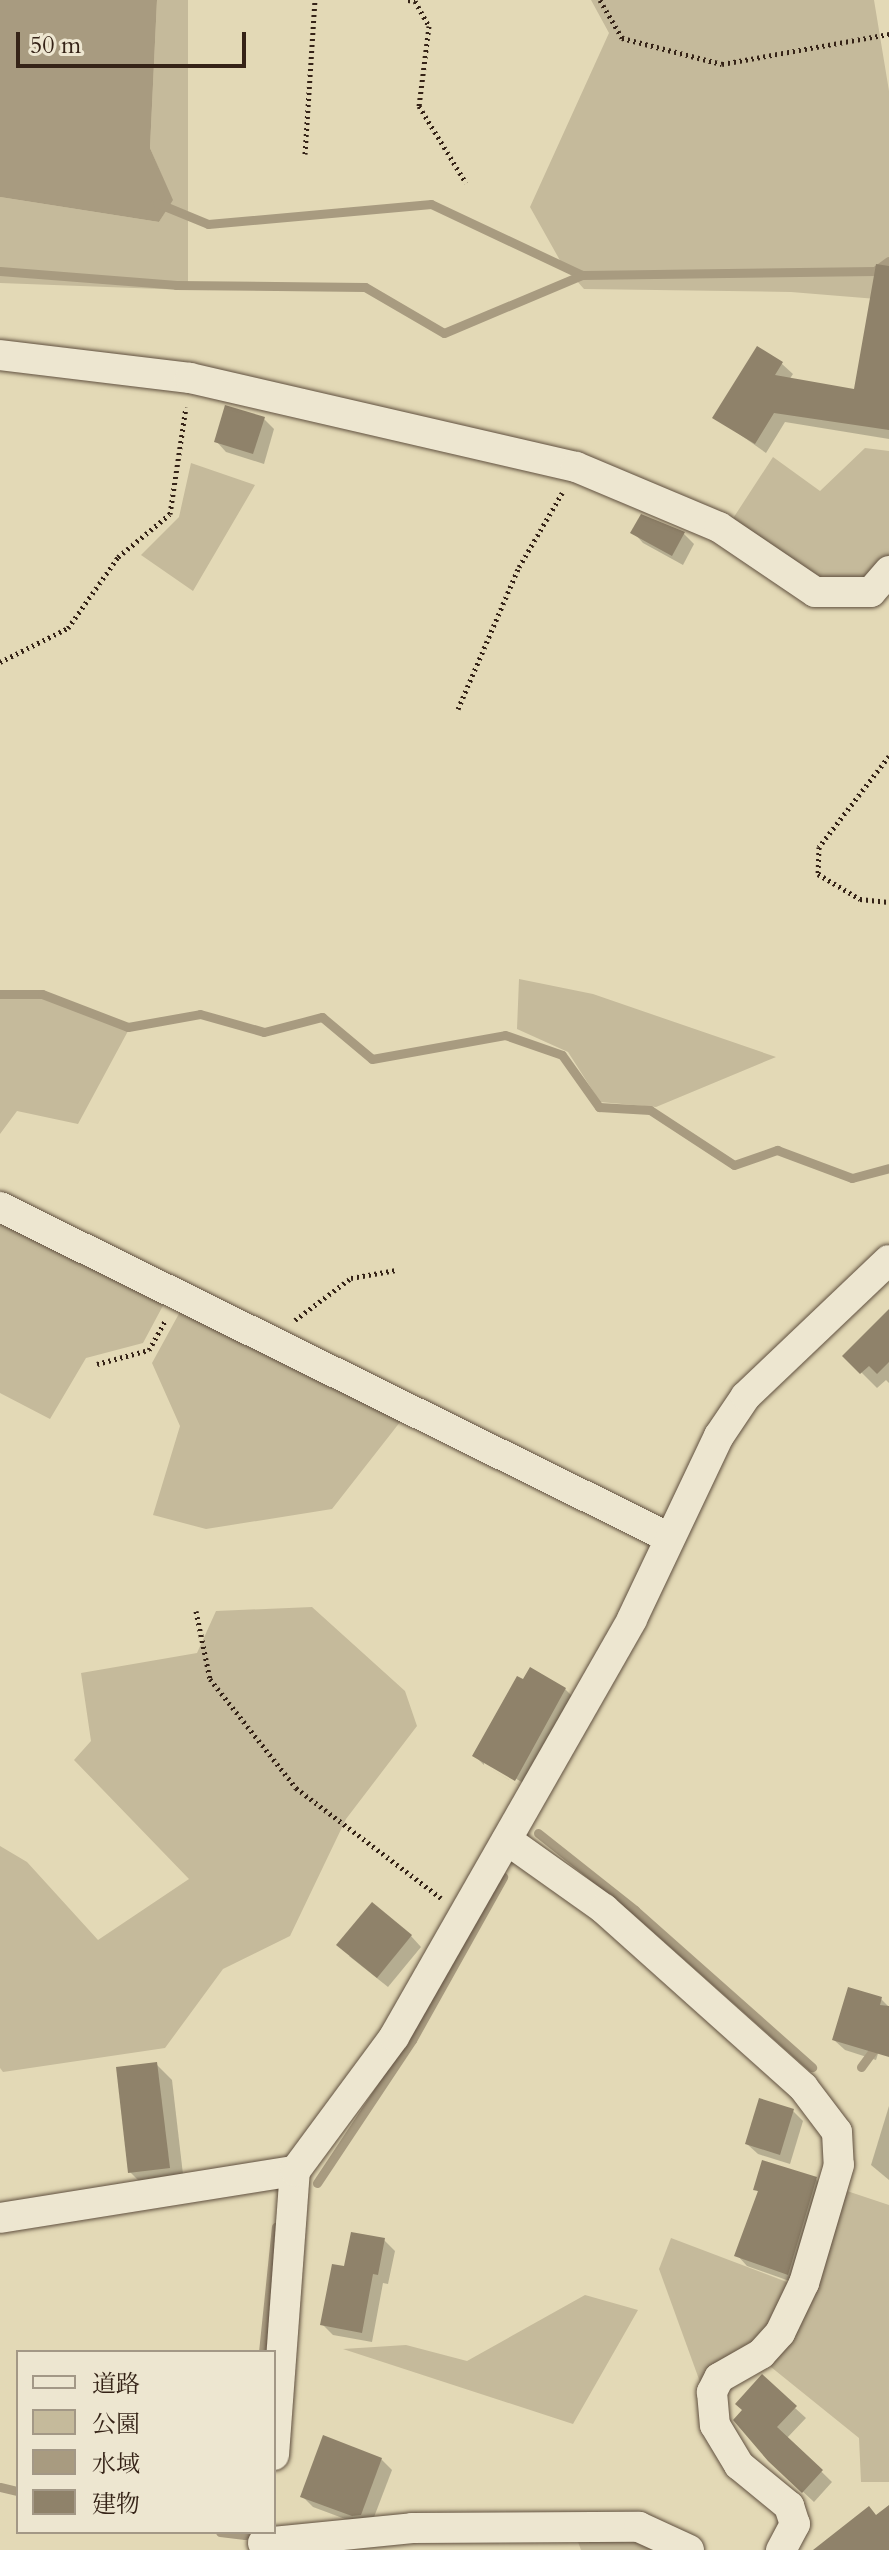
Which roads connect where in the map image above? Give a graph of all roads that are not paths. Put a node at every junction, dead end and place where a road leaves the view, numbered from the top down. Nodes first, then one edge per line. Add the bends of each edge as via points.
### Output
1 (0, 355) edge
2 (889, 571) edge
3 (0, 1207) edge
4 (889, 1260) edge
5 (670, 1538) junction
6 (507, 1840) junction
7 (295, 2171) junction
8 (0, 2218) edge
9 (276, 2428) edge
10 (262, 2542) edge
11 (689, 2550) edge
12 (781, 2550) edge

1 - 2 street via 190,378 576,467 719,527 815,592 871,592
3 - 5 street
4 - 5 street via 746,1396 719,1436
5 - 6 street via 632,1619
6 - 7 street via 394,2037
6 - 12 street via 616,1919 803,2087 837,2132 839,2165 804,2283 761,2354 719,2378 712,2392 715,2425 739,2465 789,2506 795,2524
7 - 8 street
7 - 9 street
10 - 11 street via 412,2528 639,2527

